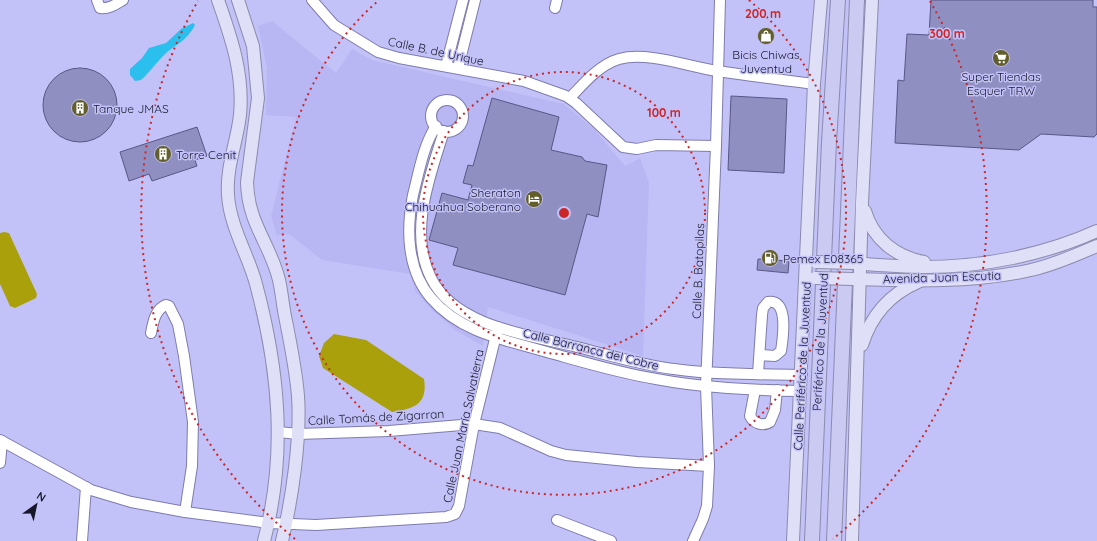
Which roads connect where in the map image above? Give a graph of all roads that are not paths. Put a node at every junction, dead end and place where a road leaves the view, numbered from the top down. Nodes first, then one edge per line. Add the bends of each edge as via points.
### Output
1 (97, 0) edge
2 (124, 0) edge
3 (218, 0) edge
4 (238, 0) edge
5 (312, 0) edge
6 (463, 0) edge
7 (475, 0) edge
8 (720, 0) edge
9 (821, 0) edge
10 (838, 0) edge
11 (856, 0) edge
12 (872, 0) edge
13 (446, 66) junction
14 (458, 68) junction
15 (717, 71) junction
16 (814, 84) junction
17 (570, 98) junction
18 (440, 129) dead end
19 (716, 146) junction
20 (862, 204) junction
21 (1097, 231) edge
22 (1097, 246) edge
23 (1043, 250) junction
24 (811, 261) junction
25 (858, 263) junction
26 (947, 266) junction
27 (1046, 266) junction
28 (810, 278) junction
29 (857, 279) junction
30 (924, 280) junction
31 (150, 333) dead end
32 (497, 333) junction
33 (760, 355) junction
34 (858, 358) junction
35 (633, 361) junction
36 (707, 371) junction
37 (630, 374) junction
38 (758, 374) junction
39 (802, 375) junction
40 (706, 386) junction
41 (755, 390) junction
42 (777, 390) junction
43 (800, 391) junction
44 (474, 424) junction
45 (279, 432) junction
46 (298, 434) junction
47 (1, 441) edge
48 (0, 463) edge
49 (709, 466) junction
50 (86, 487) junction
51 (185, 512) junction
52 (557, 520) dead end
53 (269, 523) junction
54 (286, 524) junction
55 (82, 541) edge
56 (264, 541) edge
57 (282, 541) edge
58 (611, 541) edge
59 (693, 541) edge
60 (793, 541) edge
61 (812, 541) edge
62 (834, 541) edge
63 (852, 541) edge

1 - 2 street via 100,8 104,8
3 - 45 main road via 232,41 240,76 240,115 230,158 228,184 230,208 262,309 273,363
4 - 46 main road via 253,46 258,98 247,194 254,223 273,262 278,279 294,363 298,397
5 - 13 street, Calle B. de Urique via 334,25 370,48 399,58
6 - 13 street
7 - 14 street
8 - 15 street, Calle B. Batopilas
9 - 16 main road, Calle Periférico de la Juventud
10 - 61 highway, Periférico de la Juventud
11 - 62 highway, Periférico de la Juventud
12 - 20 main road
13 - 14 street, Calle B. de Urique
14 - 17 street, Calle B. de Urique via 524,81
15 - 16 street
15 - 17 street via 648,58 619,59 607,64 590,77
15 - 19 street, Calle B. Batopilas
16 - 24 main road, Calle Periférico de la Juventud
17 - 19 street, Calle B. de Urique via 617,143 628,149 656,145
18 - 32 street via 428,141 409,218 410,250 414,269 424,288 463,324
19 - 36 street, Calle B. Batopilas
20 - 25 main road
20 - 26 main road via 871,228 888,247 915,261
21 - 23 main road, Avenida Juan Escutia
22 - 27 main road, Avenida Juan Escutia
23 - 26 main road, Avenida Juan Escutia via 997,260
23 - 27 main road
24 - 25 main road, Avenida Juan Escutia, bridge
24 - 28 main road, Calle Periférico de la Juventud
25 - 26 main road, Avenida Juan Escutia via 907,267
25 - 29 main road
27 - 30 main road, Avenida Juan Escutia via 983,278
28 - 29 main road, Avenida Juan Escutia, bridge
28 - 39 main road, Calle Periférico de la Juventud
29 - 30 main road, Avenida Juan Escutia
29 - 34 main road
30 - 34 main road via 900,291 884,304 870,324
31 - 51 street via 159,309 169,306 178,324 193,422 192,466
32 - 35 street, Calle Barranca del Cobre
32 - 37 street, Calle Barranca del Cobre
32 - 44 street, Calle Juan María Salvatierra
33 - 33 street via 775,356 781,351 782,310 776,302 768,302 763,308
33 - 38 street
34 - 63 main road
35 - 36 street, Calle Barranca del Cobre via 674,369
35 - 37 street
36 - 38 street, Calle Barranca del Cobre
36 - 40 street, Calle B. Batopilas
37 - 40 street, Calle Barranca del Cobre
38 - 39 street, Calle Barranca del Cobre
39 - 43 main road, Calle Periférico de la Juventud
40 - 41 street, Calle Barranca del Cobre
40 - 49 street, Calle B. Batopilas
41 - 42 street, Calle Barranca del Cobre
41 - 42 street via 750,416 752,420 764,424 770,422 773,417
42 - 43 street, Calle Barranca del Cobre
43 - 60 main road, Calle Periférico de la Juventud
44 - 46 street, Calle Tomás de Zigarran via 388,431
44 - 49 street, Calle Tomás de Zigarran via 500,428 566,455 630,462
44 - 54 street, Calle Juan María Salvatierra via 459,506 455,514 446,517 316,525
45 - 46 street, Calle Tomás de Zigarran
45 - 53 main road
46 - 54 main road
47 - 48 street
47 - 50 street, Calle Juan María Salvatierra
49 - 59 street, Calle B. Batopilas via 706,506
50 - 51 street, Calle Juan María Salvatierra via 132,502
50 - 55 street
51 - 53 street, Calle Juan María Salvatierra
52 - 58 street
53 - 54 street, Calle Juan María Salvatierra
53 - 56 main road
54 - 57 main road

